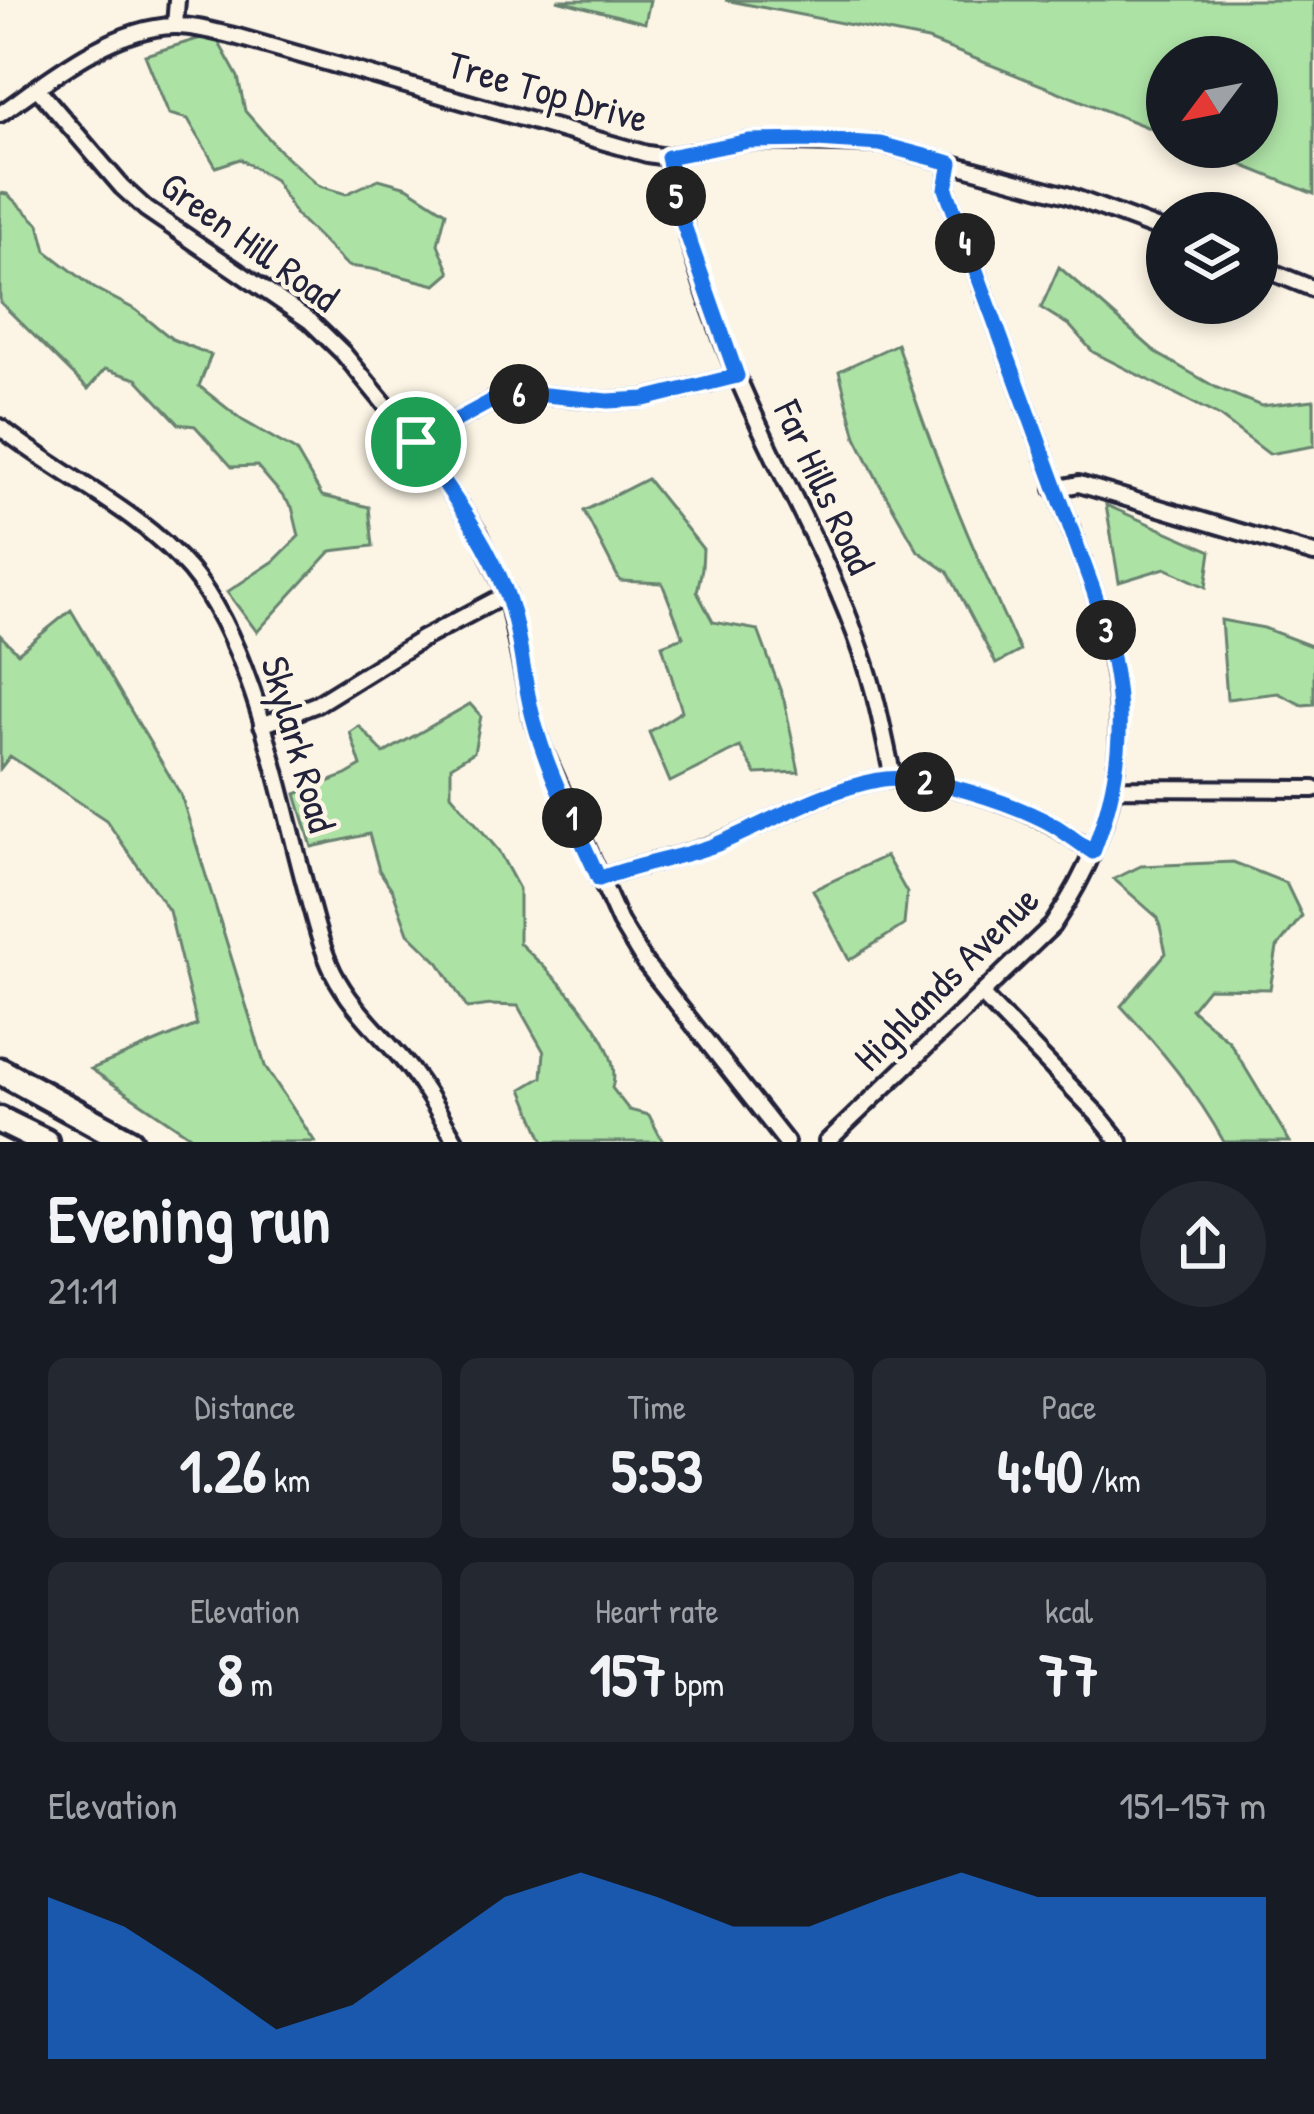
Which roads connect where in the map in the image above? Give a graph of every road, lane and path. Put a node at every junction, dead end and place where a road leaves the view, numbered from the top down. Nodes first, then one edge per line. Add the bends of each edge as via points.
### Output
1 (177, 0) edge
2 (175, 26) junction
3 (37, 88) junction
4 (0, 114) edge
5 (668, 157) junction
6 (951, 163) junction
7 (1146, 224) edge
8 (1278, 274) edge
9 (1314, 289) edge
10 (737, 376) junction
11 (0, 427) edge
12 (416, 442) junction
13 (1054, 488) junction
14 (1314, 554) edge
15 (507, 594) junction
16 (262, 725) junction
17 (893, 778) junction
18 (1114, 788) junction
19 (1314, 788) edge
20 (1093, 852) junction
21 (599, 879) junction
22 (982, 995) junction
23 (0, 1072) edge
24 (0, 1120) edge
25 (45, 1142) edge
26 (130, 1142) edge
27 (456, 1142) edge
28 (786, 1142) edge
29 (827, 1142) edge
30 (1120, 1142) edge

1 - 2 street
2 - 3 street, Tree Top Drive via 99,48
2 - 5 street, Tree Top Drive
3 - 4 street, Tree Top Drive
3 - 12 street, Green Hill Road via 146,209 310,321
5 - 6 street, Tree Top Drive via 749,141 817,140 880,144
5 - 10 street, Far Hills Road
6 - 7 street, Tree Top Drive
6 - 13 street, Highlands Avenue via 946,189
8 - 9 street
10 - 12 street via 644,399 503,395
10 - 17 street, Far Hills Road via 861,648
11 - 16 street, Skylark Road via 112,502 187,567 225,622
12 - 15 street, Green Hill Road via 479,534
13 - 14 street via 1079,484
13 - 18 street, Highlands Avenue via 1111,646 1119,702
15 - 16 street via 316,704
15 - 21 street, Green Hill Road via 542,747
16 - 27 street, Skylark Road via 334,974
17 - 20 street via 997,802
17 - 21 street
18 - 19 street
18 - 20 street, Highlands Avenue
20 - 22 street, Highlands Avenue via 1052,926
21 - 28 street, Green Hill Road via 645,962
22 - 29 street, Highlands Avenue
22 - 30 street
23 - 26 highway
24 - 25 highway

